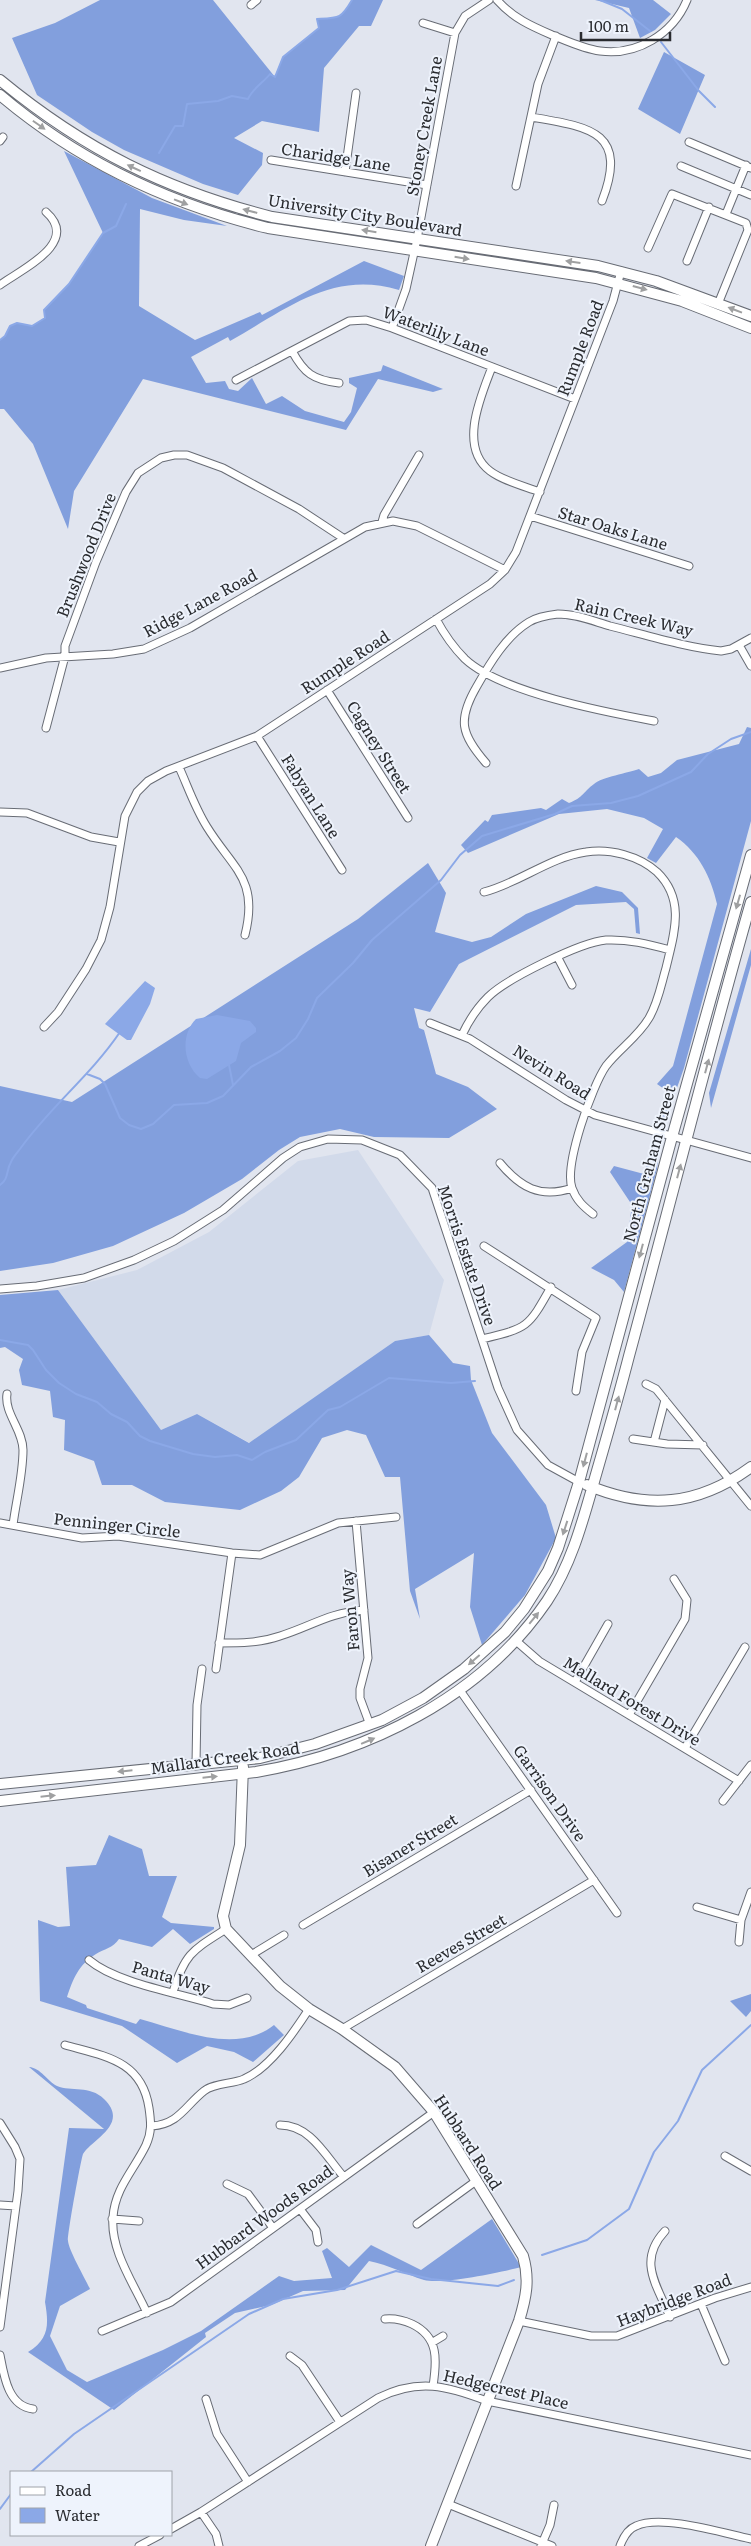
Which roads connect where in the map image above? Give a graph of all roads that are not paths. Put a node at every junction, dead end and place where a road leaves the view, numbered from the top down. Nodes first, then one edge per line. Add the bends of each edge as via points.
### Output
1 (489, 0) edge
2 (497, 0) edge
3 (687, 0) edge
4 (423, 23) dead end
5 (455, 34) junction
6 (556, 36) junction
7 (0, 80) edge
8 (356, 93) dead end
9 (0, 95) edge
10 (531, 117) junction
11 (689, 142) dead end
12 (271, 160) dead end
13 (681, 166) dead end
14 (748, 166) edge
15 (345, 172) junction
16 (427, 185) junction
17 (516, 186) dead end
18 (736, 189) junction
19 (751, 195) edge
20 (602, 201) dead end
21 (709, 207) junction
22 (46, 212) dead end
23 (726, 214) junction
24 (417, 239) junction
25 (648, 248) dead end
26 (414, 250) junction
27 (687, 261) dead end
28 (621, 271) junction
29 (619, 283) junction
30 (0, 285) edge
31 (718, 304) junction
32 (751, 316) edge
33 (392, 328) junction
34 (751, 328) edge
35 (292, 350) junction
36 (492, 367) junction
37 (236, 380) dead end
38 (339, 383) dead end
39 (575, 399) junction
40 (420, 455) dead end
41 (540, 492) junction
42 (530, 516) junction
43 (382, 522) junction
44 (343, 538) junction
45 (689, 566) dead end
46 (505, 570) junction
47 (436, 619) junction
48 (751, 638) edge
49 (740, 645) junction
50 (65, 656) junction
51 (751, 666) edge
52 (0, 668) edge
53 (484, 673) junction
54 (327, 690) junction
55 (654, 721) dead end
56 (46, 728) dead end
57 (257, 736) junction
58 (486, 764) dead end
59 (179, 767) junction
60 (0, 812) edge
61 (408, 818) dead end
62 (119, 842) junction
63 (751, 855) edge
64 (342, 870) dead end
65 (484, 892) dead end
66 (751, 902) edge
67 (245, 935) dead end
68 (670, 950) junction
69 (558, 958) junction
70 (572, 985) dead end
71 (430, 1023) dead end
72 (44, 1027) dead end
73 (462, 1035) junction
74 (587, 1110) junction
75 (672, 1137) junction
76 (687, 1140) junction
77 (751, 1158) edge
78 (500, 1163) dead end
79 (572, 1188) junction
80 (593, 1214) dead end
81 (484, 1246) dead end
82 (551, 1287) junction
83 (0, 1289) edge
84 (482, 1338) junction
85 (646, 1384) dead end
86 (576, 1391) dead end
87 (7, 1394) dead end
88 (665, 1400) junction
89 (633, 1439) dead end
90 (654, 1442) junction
91 (703, 1445) junction
92 (751, 1467) edge
93 (733, 1480) junction
94 (579, 1482) junction
95 (592, 1487) junction
96 (751, 1506) edge
97 (396, 1516) dead end
98 (356, 1521) junction
99 (0, 1523) edge
100 (13, 1525) junction
101 (232, 1553) junction
102 (674, 1579) dead end
103 (364, 1610) junction
104 (608, 1624) dead end
105 (515, 1640) junction
106 (219, 1643) junction
107 (745, 1648) dead end
108 (202, 1669) dead end
109 (216, 1669) dead end
110 (575, 1682) junction
111 (459, 1688) junction
112 (629, 1715) junction
113 (370, 1725) junction
114 (685, 1748) junction
115 (243, 1760) junction
116 (196, 1764) junction
117 (751, 1765) edge
118 (243, 1774) junction
119 (739, 1780) junction
120 (0, 1784) edge
121 (531, 1790) junction
122 (0, 1801) edge
123 (723, 1801) dead end
124 (594, 1880) junction
125 (751, 1892) edge
126 (697, 1907) dead end
127 (617, 1914) dead end
128 (741, 1920) junction
129 (303, 1925) dead end
130 (226, 1929) junction
131 (284, 1935) dead end
132 (739, 1942) dead end
133 (251, 1955) junction
134 (90, 1960) dead end
135 (173, 1992) junction
136 (247, 1998) dead end
137 (308, 2009) junction
138 (342, 2029) junction
139 (65, 2045) dead end
140 (434, 2112) junction
141 (0, 2123) edge
142 (280, 2124) dead end
143 (152, 2126) junction
144 (725, 2156) dead end
145 (751, 2171) edge
146 (343, 2176) junction
147 (476, 2180) junction
148 (227, 2184) dead end
149 (0, 2204) edge
150 (16, 2206) junction
151 (300, 2209) junction
152 (112, 2219) junction
153 (139, 2221) dead end
154 (417, 2224) dead end
155 (273, 2228) junction
156 (664, 2231) dead end
157 (318, 2242) dead end
158 (3, 2283) edge
159 (751, 2287) edge
160 (701, 2304) junction
161 (147, 2313) junction
162 (670, 2316) junction
163 (385, 2319) dead end
164 (519, 2321) junction
165 (0, 2327) edge
166 (102, 2331) dead end
167 (443, 2336) dead end
168 (433, 2342) junction
169 (0, 2355) edge
170 (290, 2356) dead end
171 (725, 2361) dead end
172 (433, 2386) junction
173 (206, 2399) dead end
174 (487, 2401) junction
175 (32, 2409) dead end
176 (340, 2422) junction
177 (751, 2455) edge
178 (248, 2482) junction
179 (448, 2504) junction
180 (554, 2505) dead end
181 (201, 2512) junction
182 (172, 2528) edge
183 (149, 2537) edge
184 (751, 2539) edge
185 (542, 2544) edge
186 (139, 2546) edge
187 (219, 2546) edge
188 (431, 2546) edge
189 (552, 2546) edge
190 (620, 2546) edge

1 - 5 street, Stoney Creek Lane via 465,16
2 - 6 street via 519,20
3 - 6 street via 665,31 635,48 599,51
4 - 5 street
5 - 16 street, Stoney Creek Lane
6 - 10 street via 541,72
24 -> 7 main road, University City Boulevard via 272,216 190,192 122,163 83,141
8 - 15 street
9 -> 26 main road, University City Boulevard via 82,154 138,184 185,203 268,228
10 - 17 street
10 - 20 street via 583,128 604,142 612,163
11 - 14 street
12 - 15 street, Charidge Lane
13 - 18 street
14 - 18 street
15 - 16 street, Charidge Lane
16 - 24 street, Stoney Creek Lane
18 - 19 street
18 - 23 street
21 - 23 street
21 - 25 street via 672,194
21 - 27 street
22 - 30 street via 56,229 49,250
23 - 31 street via 746,223 748,230
24 - 26 street, Stoney Creek Lane
28 -> 24 main road, University City Boulevard
26 -> 29 main road, University City Boulevard
26 - 33 street, Stoney Creek Lane via 406,289
28 - 29 street, Rumple Road
28 - 31 main road, University City Boulevard
29 -> 34 main road, University City Boulevard via 682,301
29 - 39 street, Rumple Road
32 -> 31 main road, University City Boulevard
33 - 35 street, Waterlily Lane via 366,320 349,321
33 - 36 street, Waterlily Lane
35 - 37 street, Waterlily Lane
35 - 38 street via 308,374
36 - 39 street, Waterlily Lane
36 - 41 street via 478,407 475,430 475,446 481,463 491,472
39 - 41 street, Rumple Road
40 - 43 street
41 - 42 street, Rumple Road
42 - 45 street, Star Oaks Lane
42 - 46 street, Rumple Road
43 - 44 street, Ridge Lane Road
43 - 46 street via 417,526
44 - 50 street, Ridge Lane Road via 157,644 122,653
44 - 50 street, Brushwood Drive via 300,509 223,468 187,455 161,458 138,473 126,492 96,562 65,646
46 - 47 street, Rumple Road via 490,584
47 - 53 street via 448,641
47 - 54 street, Rumple Road
48 - 49 street, Rain Creek Way
49 - 51 street
49 - 53 street, Rain Creek Way via 710,650 572,616 548,615 516,632
50 - 52 street, Ridge Lane Road
50 - 56 street, Brushwood Drive
53 - 55 street via 509,686
53 - 58 street, Rain Creek Way via 466,703 463,718 467,736
54 - 57 street, Rumple Road
54 - 61 street, Cagney Street
57 - 59 street, Rumple Road
57 - 64 street, Fabyan Lane
59 - 62 street, Rumple Road via 156,776 137,792 127,812
59 - 67 street via 206,825 241,874 247,888 249,906
60 - 62 street via 27,813 91,836
62 - 72 street, Rumple Road via 110,908 101,940 63,1005
63 -> 75 main road, North Graham Street
65 - 68 street via 576,854 597,851 624,855 651,867 671,891 677,916
76 -> 66 main road, North Graham Street
68 - 69 street via 637,941 603,940
68 - 74 street via 652,1013 606,1066
69 - 70 street
69 - 73 street via 494,991 471,1017
71 - 73 street, Nevin Road
73 - 74 street, Nevin Road
74 - 75 street, Nevin Road via 607,1119
74 - 79 street via 570,1165
75 - 76 street, Nevin Road
75 -> 94 main road, North Graham Street
76 - 77 street, Nevin Road
95 -> 76 main road, North Graham Street
78 - 79 street via 527,1188 547,1194
79 - 80 street
81 - 82 street
82 - 84 street via 524,1327
82 - 86 street via 596,1318 582,1352
83 - 84 street, Morris Estate Drive via 84,1278 134,1260 174,1241 223,1210 282,1158 300,1147 328,1139 362,1140 400,1155 432,1188
84 - 94 street, Morris Estate Drive via 498,1388 517,1430 538,1457
85 - 88 street via 656,1389
87 - 100 street via 6,1402 20,1430 23,1450
88 - 90 street
88 - 91 street
89 - 90 street
90 - 91 street
91 - 93 street
92 - 93 main road
93 - 95 main road via 692,1497 670,1501 635,1499
93 - 96 street
94 - 95 main road
94 -> 113 main road, Mallard Creek Road via 548,1571 505,1632 423,1698
105 -> 95 main road, Mallard Creek Road via 540,1611 557,1584 575,1544
97 - 98 street, Penninger Circle
98 - 101 street, Penninger Circle via 328,1526 260,1555
98 - 103 street, Faron Way
99 - 100 street, Penninger Circle
100 - 101 street, Penninger Circle via 82,1538 118,1536
101 - 106 street
102 - 112 street via 687,1600 685,1619
103 - 106 street via 332,1615 272,1638
103 - 113 street, Faron Way via 368,1658 360,1698
104 - 110 street
105 - 110 street, Mallard Forest Drive via 539,1661
105 - 111 main road, Mallard Creek Road
106 - 109 street
107 - 114 street
108 - 116 street via 197,1705
110 - 112 street, Mallard Forest Drive
118 -> 111 main road, Mallard Creek Road via 300,1764 361,1744 400,1726
111 - 121 street, Garrison Drive
112 - 114 street, Mallard Forest Drive
113 - 115 main road, Mallard Creek Road via 283,1754
114 - 119 street, Mallard Forest Drive
115 - 116 main road, Mallard Creek Road
115 - 118 main road
116 -> 120 main road, Mallard Creek Road
117 - 119 street
122 -> 118 main road, Mallard Creek Road
118 - 130 main road via 240,1845 222,1916
119 - 123 street
121 - 124 street, Garrison Drive
121 - 129 street, Bisaner Street
124 - 127 street, Garrison Drive
124 - 138 street, Reeves Street
125 - 128 street
126 - 128 street
128 - 132 street
130 - 133 main road, Hubbard Road
130 - 135 street via 186,1958
131 - 133 street
133 - 137 main road, Hubbard Road via 280,1986
134 - 135 street, Panta Way via 111,1974
135 - 136 street, Panta Way via 224,2006
137 - 138 main road, Hubbard Road
137 - 143 street via 291,2036 253,2074 243,2080 206,2089 172,2122
138 - 140 main road, Hubbard Road via 396,2068
139 - 143 street via 114,2058 134,2073 147,2095
140 - 146 street, Hubbard Woods Road
140 - 147 main road, Hubbard Road
141 - 150 street via 20,2159
142 - 146 street via 308,2133
143 - 152 street via 146,2145 120,2187
144 - 145 street
146 - 151 street, Hubbard Woods Road
147 - 154 street
147 - 164 main road, Hubbard Road via 524,2261 528,2291
148 - 155 street via 248,2194
149 - 150 street
150 - 158 street
151 - 155 street, Hubbard Woods Road
151 - 157 street via 313,2225
152 - 153 street
152 - 161 street via 117,2250
155 - 161 street, Hubbard Woods Road via 171,2302
156 - 162 street via 652,2248 650,2264
158 - 165 street
159 - 160 street, Haybridge Road
160 - 162 street, Haybridge Road
160 - 171 street
161 - 166 street, Hubbard Woods Road
162 - 164 street, Haybridge Road via 628,2334 611,2337
163 - 168 street via 399,2319 414,2325
164 - 174 main road, Hubbard Road
167 - 168 street
168 - 172 street via 436,2360
169 - 175 street via 13,2397 19,2405
170 - 176 street via 302,2365
172 - 174 street, Hedgecrest Place via 457,2390
172 - 176 street, Hedgecrest Place via 406,2388 386,2394
173 - 178 street via 217,2434
174 - 177 street, Hedgecrest Place
174 - 179 main road, Hubbard Road
176 - 178 street, Hedgecrest Place
178 - 181 street, Hedgecrest Place
179 - 185 street
179 - 188 main road, Hubbard Road
180 - 185 street
181 - 182 street, Hedgecrest Place
181 - 187 street via 216,2534
183 - 186 street
184 - 190 street via 657,2521 634,2526
185 - 189 street

